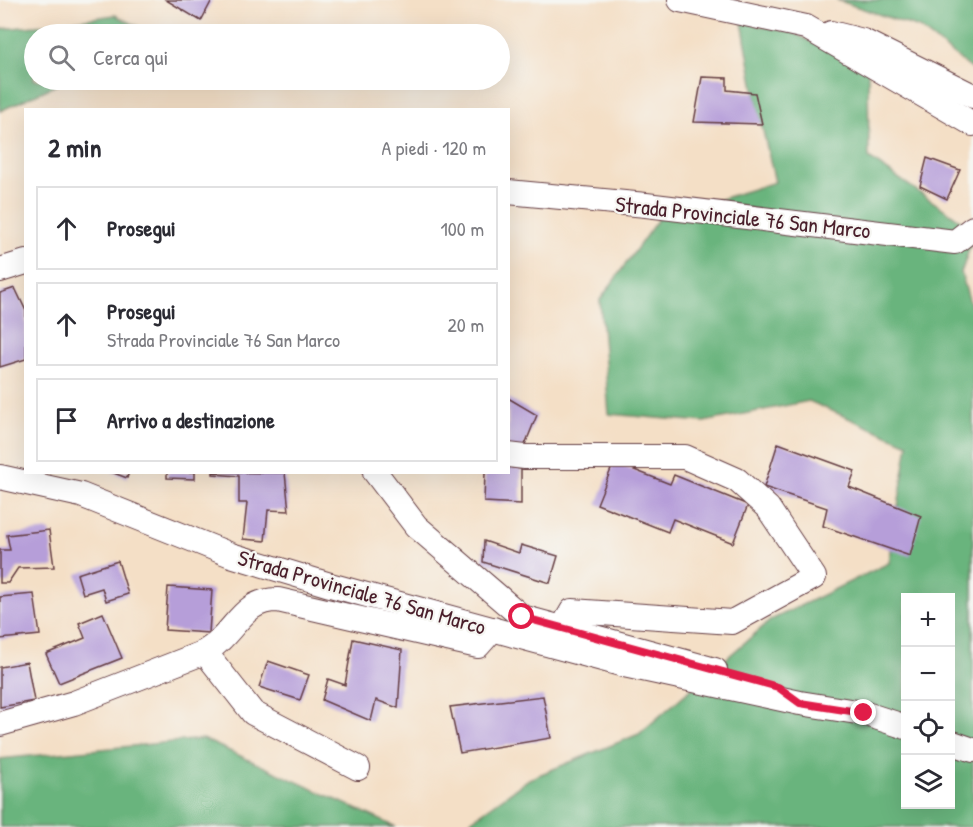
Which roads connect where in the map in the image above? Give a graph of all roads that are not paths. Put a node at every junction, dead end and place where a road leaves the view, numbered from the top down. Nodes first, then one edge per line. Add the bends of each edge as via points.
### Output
1 (680, 0) edge
2 (806, 27) junction
3 (973, 96) edge
4 (973, 124) edge
5 (510, 192) edge
6 (973, 228) edge
7 (24, 263) edge
8 (0, 270) edge
9 (510, 455) edge
10 (377, 474) edge
11 (0, 477) edge
12 (562, 628) junction
13 (493, 629) junction
14 (205, 652) junction
15 (800, 703) junction
16 (0, 724) edge
17 (901, 725) edge
18 (955, 743) edge
19 (973, 750) edge
20 (358, 768) dead end

1 - 2 street
2 - 3 street via 863,40
2 - 4 street
5 - 6 street, Strada Provinciale 76 San Marco via 955,242
7 - 8 street
9 - 12 street via 685,457 737,480 768,508 814,577 732,622 572,611
10 - 12 street via 416,526 522,617
11 - 13 street, Strada Provinciale 76 San Marco via 81,495 240,558
12 - 15 street via 778,687
13 - 14 street via 478,646 271,600 250,607
13 - 15 street, Strada Provinciale 76 San Marco via 624,666
14 - 16 street via 74,703
14 - 20 street via 253,713
15 - 17 street, Strada Provinciale 76 San Marco via 864,713
18 - 19 street

